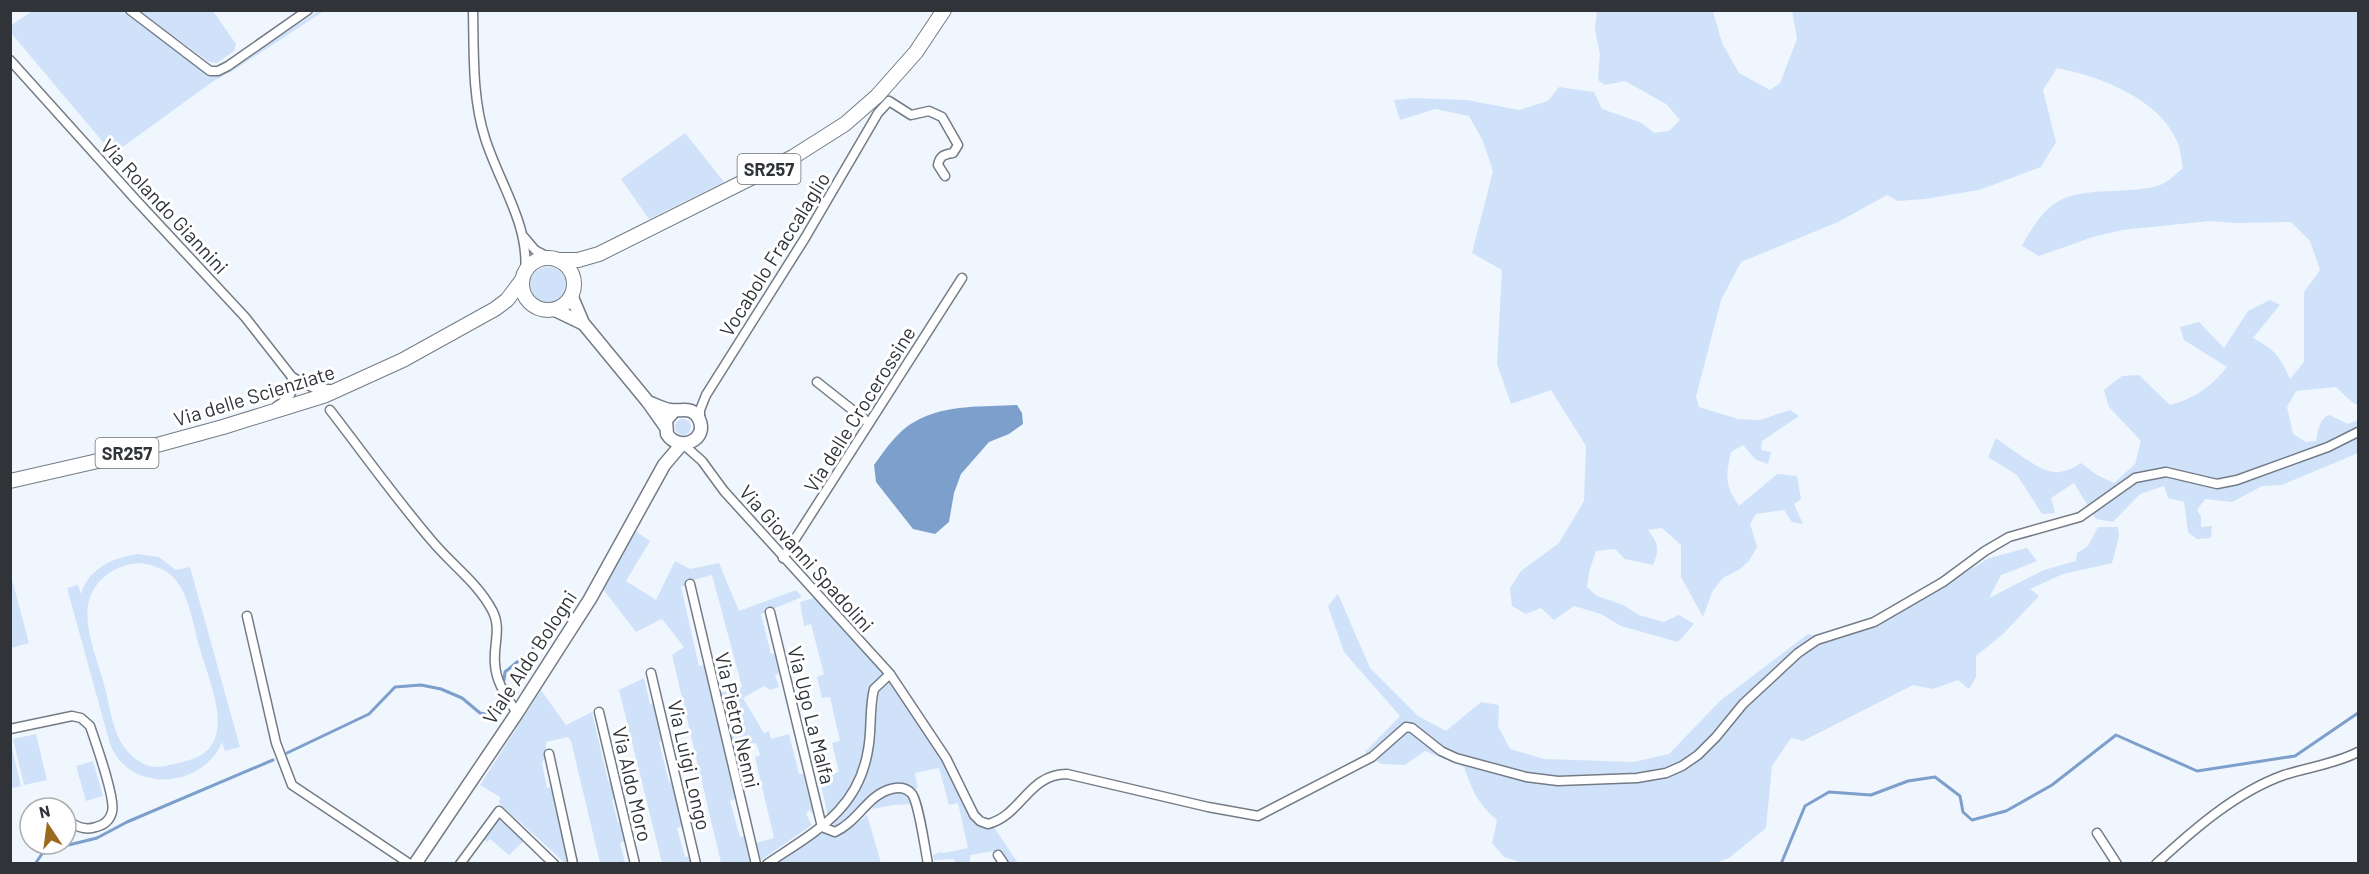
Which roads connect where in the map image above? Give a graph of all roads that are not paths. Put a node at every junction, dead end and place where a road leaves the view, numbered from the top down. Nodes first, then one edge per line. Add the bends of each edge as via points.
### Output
1 (130, 10) edge
2 (308, 10) edge
3 (472, 10) edge
4 (944, 10) edge
5 (10, 60) edge
6 (945, 176) dead end
7 (524, 237) junction
8 (599, 254) junction
9 (554, 259) junction
10 (524, 276) junction
11 (962, 278) dead end
12 (572, 291) junction
13 (536, 307) junction
14 (495, 309) junction
15 (553, 309) junction
16 (583, 323) junction
17 (292, 378) junction
18 (358, 382) junction
19 (817, 382) dead end
20 (706, 395) junction
21 (648, 402) junction
22 (330, 410) dead end
23 (679, 410) junction
24 (243, 420) junction
25 (700, 421) junction
26 (869, 423) junction
27 (666, 430) junction
28 (2358, 432) edge
29 (697, 438) junction
30 (683, 445) junction
31 (702, 461) junction
32 (664, 465) junction
33 (10, 481) edge
34 (783, 558) junction
35 (690, 584) dead end
36 (770, 612) dead end
37 (247, 616) dead end
38 (651, 673) dead end
39 (890, 674) junction
40 (599, 712) dead end
41 (518, 713) junction
42 (10, 729) edge
43 (2358, 752) edge
44 (549, 754) dead end
45 (78, 826) edge
46 (822, 827) junction
47 (2097, 833) dead end
48 (998, 855) dead end
49 (410, 864) edge
50 (415, 864) edge
51 (460, 864) edge
52 (554, 864) edge
53 (573, 864) edge
54 (635, 864) edge
55 (696, 864) edge
56 (756, 864) edge
57 (767, 864) edge
58 (928, 864) edge
59 (1004, 864) edge
60 (2117, 864) edge
61 (2156, 864) edge

1 - 2 street via 210,70 218,70
3 - 7 street via 479,115
4 - 8 main road, SR257 via 916,52 877,96 836,129 793,157
5 - 17 street, Via Rolando Giannini via 245,317
6 - 20 street, Vocabolo Fraccalaglio via 939,159 953,153 958,145 942,117 929,111 911,116 889,101
7 - 9 street via 535,250
7 - 10 street
8 - 9 main road, SR257 via 579,260
8 - 12 main road, SR257 via 584,267
9 - 10 main road, SR257 via 536,262
9 - 12 main road via 570,270
10 - 13 main road via 525,296
10 - 14 main road, Via delle Scienziate / SR257 via 507,300
11 - 26 street, Via delle Crocerossine
12 - 15 main road, SR257 via 564,304
12 - 16 main road
13 - 14 main road, Via delle Scienziate / SR257 via 513,305
13 - 15 main road, SR257
14 - 18 main road, Via delle Scienziate / SR257
15 - 16 main road
16 - 21 main road
17 - 18 street, Via Rolando Giannini via 316,390
17 - 24 street via 292,391 286,400
18 - 24 main road, Via delle Scienziate / SR257
19 - 26 street
20 - 23 street
20 - 25 street
21 - 23 main road
21 - 27 main road
22 - 41 street via 431,540 489,604 498,631 496,674 501,689
23 - 25 main road via 694,412
23 - 27 main road via 666,420
24 - 33 main road, Via delle Scienziate / SR257
25 - 29 main road
26 - 34 street, Via delle Crocerossine
27 - 30 main road via 672,441
27 - 32 main road, Viale Aldo Bologni
28 - 39 street, Via Giovanni Spadolini via 2237,480 2217,484 2166,472 2135,478 2079,517 2009,537 1874,622 1817,640 1743,704 1698,755 1666,773 1637,778 1558,781 1511,774 1456,758 1412,728 1406,728 1364,761 1258,816 1054,774 1006,815 988,824 974,815 946,758
29 - 30 main road
29 - 31 street, Via Giovanni Spadolini
30 - 31 street, Via Giovanni Spadolini
30 - 32 main road, Viale Aldo Bologni
31 - 34 street, Via Giovanni Spadolini
32 - 41 main road, Viale Aldo Bologni via 590,599
34 - 39 street, Via Giovanni Spadolini
35 - 56 street, Via Pietro Nenni
36 - 46 street, Via Ugo La Malfa
37 - 49 street via 276,743 292,785
38 - 55 street, Via Luigi Longo
39 - 46 street via 874,689 868,751 856,788 840,811
40 - 54 street, Via Aldo Moro
41 - 50 main road, Viale Aldo Bologni
42 - 45 street via 75,716 90,726 113,811 108,820 93,828
43 - 61 street via 2258,786
44 - 53 street
46 - 57 street
46 - 58 street via 835,832 847,826 876,797 892,788 903,788 916,804
47 - 60 street
48 - 59 street
51 - 52 street via 499,811

